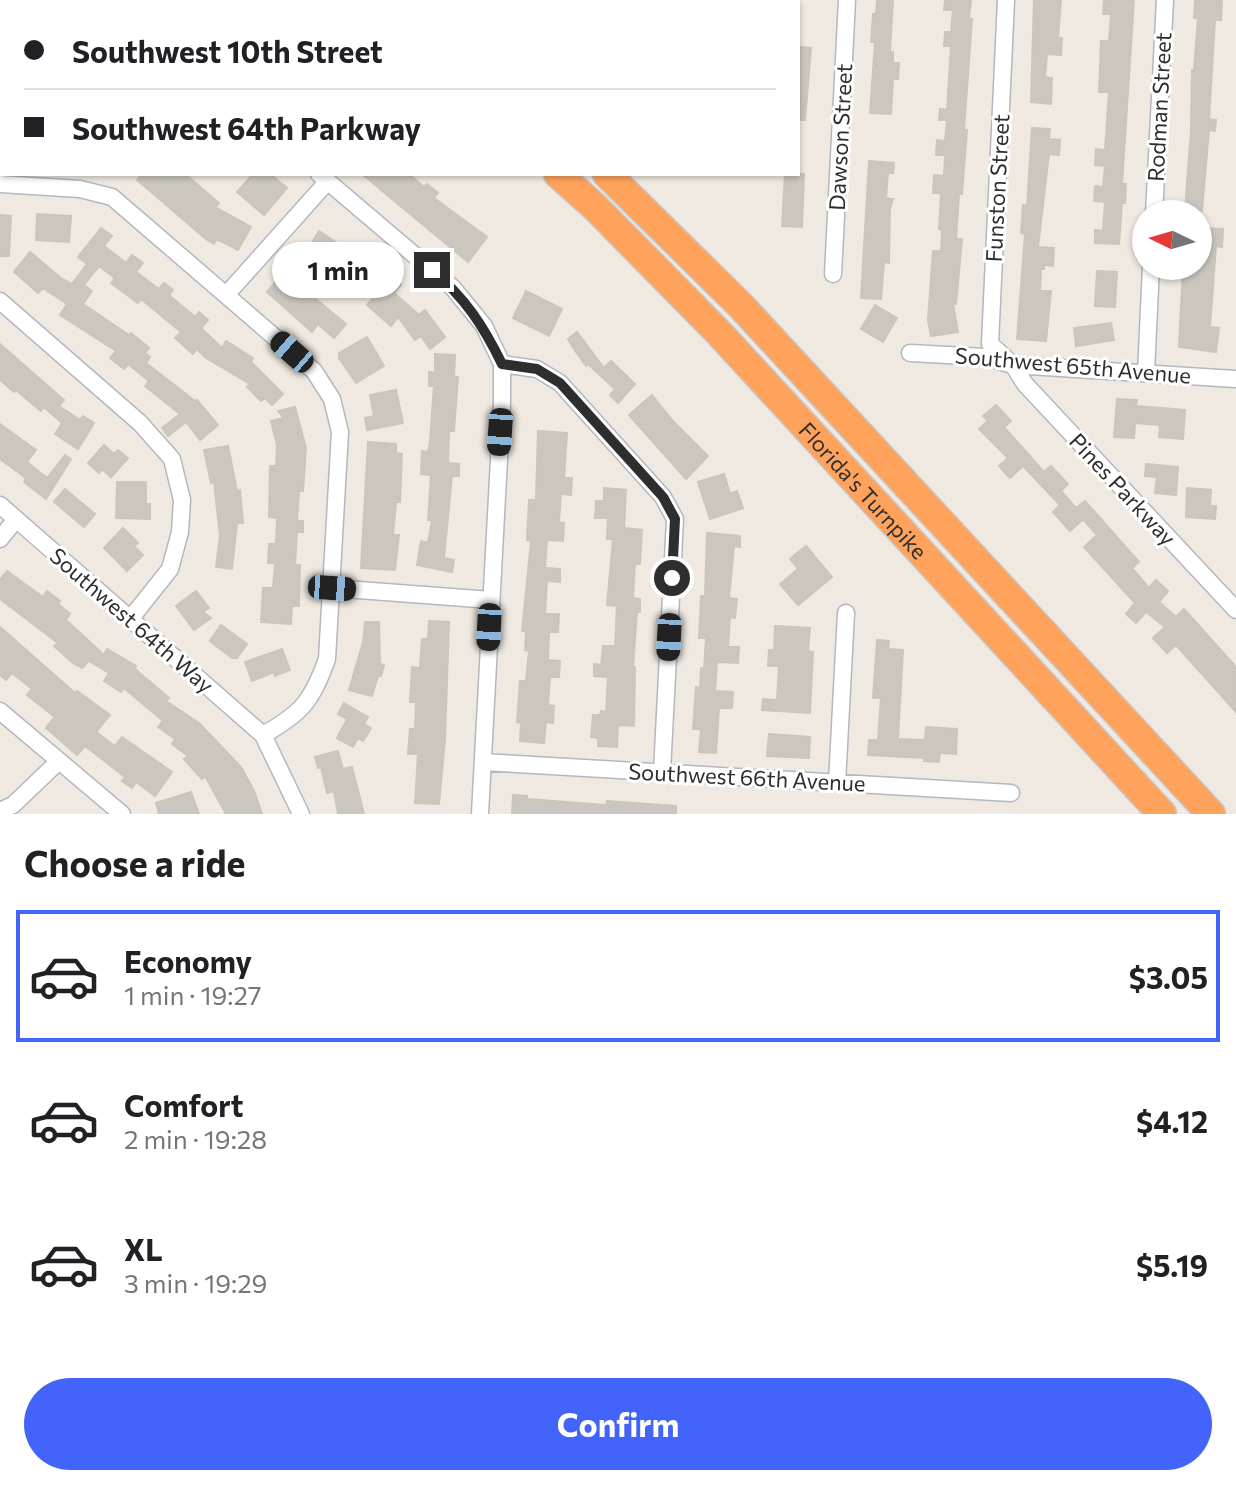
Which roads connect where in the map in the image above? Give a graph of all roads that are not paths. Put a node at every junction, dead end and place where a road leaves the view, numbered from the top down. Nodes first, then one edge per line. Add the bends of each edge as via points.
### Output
1 (847, 0) edge
2 (1006, 0) edge
3 (1165, 0) edge
4 (560, 176) edge
5 (609, 176) edge
6 (323, 178) edge
7 (0, 184) edge
8 (1155, 200) edge
9 (833, 274) dead end
10 (1150, 280) edge
11 (227, 294) junction
12 (0, 301) edge
13 (910, 353) dead end
14 (502, 364) junction
15 (1013, 365) junction
16 (1146, 373) junction
17 (1236, 379) edge
18 (0, 505) edge
19 (16, 519) junction
20 (0, 539) edge
21 (332, 588) junction
22 (491, 600) junction
23 (1236, 610) edge
24 (846, 613) dead end
25 (131, 618) junction
26 (0, 711) edge
27 (263, 735) junction
28 (59, 761) junction
29 (483, 762) junction
30 (662, 772) junction
31 (837, 783) junction
32 (1011, 793) dead end
33 (0, 811) edge
34 (122, 814) edge
35 (301, 814) edge
36 (480, 814) edge
37 (1162, 814) edge
38 (1211, 814) edge

1 - 9 street, Dawson Street
2 - 15 street, Funston Street via 990,344
3 - 8 street, Rodman Street
4 - 37 highway, Florida's Turnpike via 719,333
5 - 38 highway, Florida's Turnpike via 741,306
6 - 11 street
6 - 14 street via 453,288 484,326
7 - 11 street via 80,189 112,197
10 - 16 street
11 - 21 street via 314,371 332,399 340,432
12 - 25 street via 140,423 172,459 182,500 180,532 170,569
13 - 15 street, Southwest 65th Avenue via 985,357
14 - 22 street
14 - 30 street via 537,369 560,383 663,497 675,519
15 - 16 street, Southwest 65th Avenue
15 - 23 street, Pines Parkway
16 - 17 street, Southwest 65th Avenue
18 - 19 street, Southwest 64th Way
19 - 20 street
19 - 25 street, Southwest 64th Way
21 - 22 street
21 - 27 street via 327,659 315,691 292,719
22 - 29 street
24 - 31 street
25 - 27 street, Southwest 64th Way
26 - 28 street
27 - 35 street
28 - 33 street
28 - 34 street
29 - 30 street, Southwest 66th Avenue
29 - 36 street
30 - 31 street, Southwest 66th Avenue
31 - 32 street, Southwest 66th Avenue

